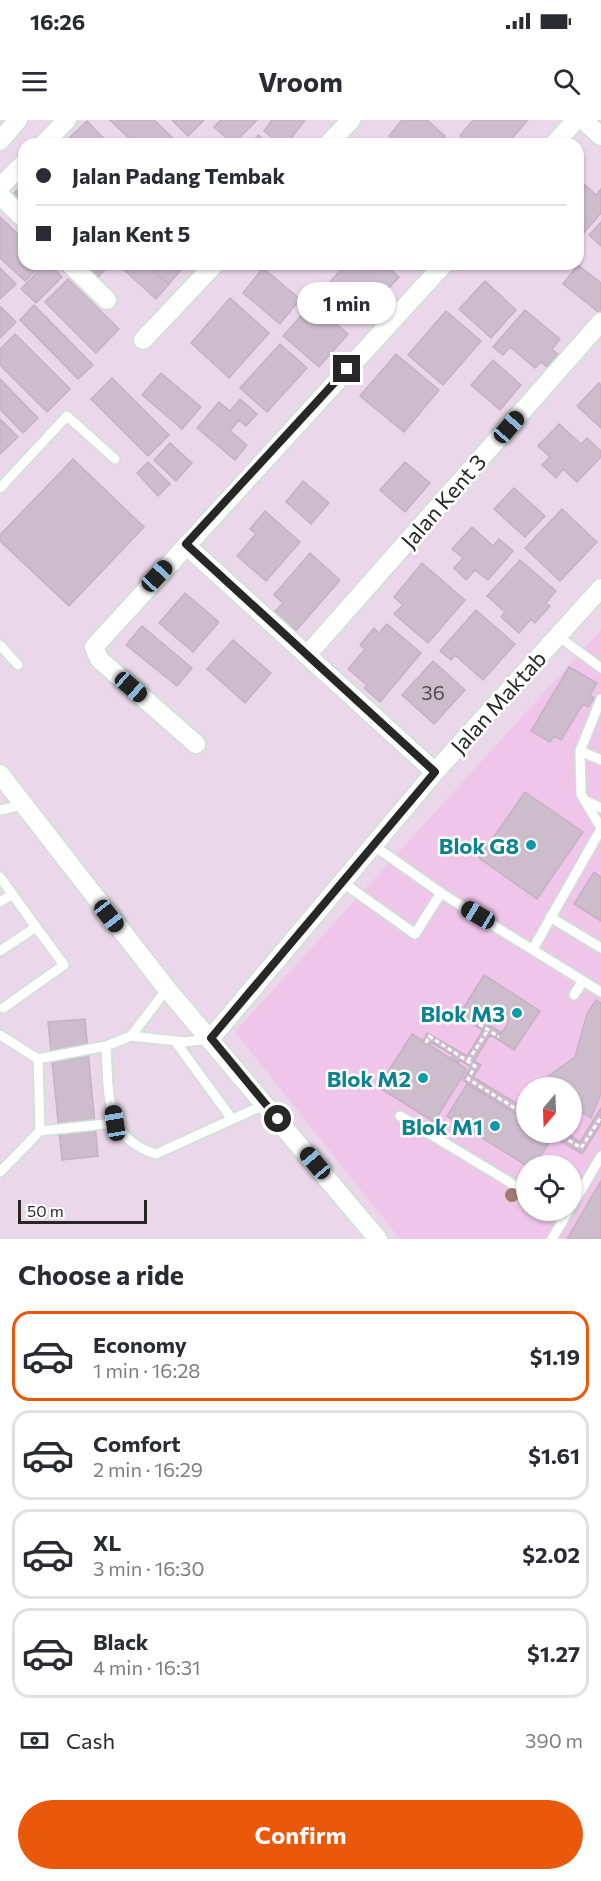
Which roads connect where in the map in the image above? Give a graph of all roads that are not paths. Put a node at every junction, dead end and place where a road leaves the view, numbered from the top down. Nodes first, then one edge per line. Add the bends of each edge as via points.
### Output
1 (18, 120) edge
2 (67, 120) edge
3 (351, 120) edge
4 (576, 120) edge
5 (583, 120) edge
6 (601, 136) edge
7 (49, 138) edge
8 (334, 138) edge
9 (560, 138) edge
10 (0, 141) edge
11 (18, 169) edge
12 (0, 186) edge
13 (0, 195) edge
14 (18, 213) edge
15 (76, 270) edge
16 (209, 270) edge
17 (438, 270) edge
18 (107, 300) dead end
19 (601, 322) edge
20 (143, 340) dead end
21 (115, 459) dead end
22 (2, 481) edge
23 (186, 544) junction
24 (601, 588) edge
25 (558, 636) junction
26 (0, 645) edge
27 (308, 654) junction
28 (18, 665) dead end
29 (601, 668) edge
30 (601, 699) edge
31 (196, 744) dead end
32 (580, 751) junction
33 (601, 760) edge
34 (435, 772) junction
35 (0, 774) edge
36 (584, 800) junction
37 (22, 805) junction
38 (601, 808) edge
39 (0, 810) edge
40 (601, 829) edge
41 (373, 845) junction
42 (0, 877) edge
43 (342, 882) junction
44 (441, 893) junction
45 (12, 894) junction
46 (0, 902) edge
47 (550, 917) junction
48 (36, 927) junction
49 (601, 948) edge
50 (533, 949) junction
51 (0, 951) edge
52 (583, 981) junction
53 (167, 989) junction
54 (601, 992) edge
55 (574, 994) dead end
56 (3, 1008) dead end
57 (0, 1035) edge
58 (131, 1036) junction
59 (211, 1038) junction
60 (175, 1041) junction
61 (106, 1046) junction
62 (38, 1059) junction
63 (266, 1104) junction
64 (400, 1116) dead end
65 (232, 1119) junction
66 (115, 1123) junction
67 (40, 1131) junction
68 (601, 1156) edge
69 (0, 1172) edge
70 (516, 1186) edge
71 (582, 1189) edge
72 (560, 1221) edge
73 (378, 1239) edge
74 (552, 1239) edge

1 - 10 street
2 - 7 street
3 - 8 street
4 - 9 street
5 - 6 street
11 - 12 street
13 - 14 street
15 - 18 street
16 - 20 street
17 - 23 street
19 - 27 street, Jalan Kent 3
21 - 22 lane via 67,416
23 - 27 street
23 - 31 street via 94,647 99,659
24 - 25 street, Jalan Maktab
25 - 29 lane
25 - 34 street, Jalan Maktab
26 - 28 lane
27 - 34 street
30 - 32 lane
32 - 33 lane
32 - 36 lane
34 - 41 street, Jalan Maktab
35 - 37 street
36 - 38 lane
36 - 40 lane
37 - 39 lane
37 - 53 street
40 - 47 lane
41 - 43 street, Jalan Maktab
41 - 44 lane
42 - 45 lane
43 - 44 lane via 415,934
43 - 59 street, Jalan Maktab
44 - 50 lane
45 - 46 lane
45 - 48 lane
47 - 49 lane
47 - 50 lane
48 - 51 lane
48 - 56 lane via 64,965
50 - 52 lane
52 - 54 lane
52 - 55 lane
53 - 58 lane
53 - 59 street
57 - 62 lane
58 - 60 lane
58 - 61 lane
59 - 60 lane
59 - 63 street
60 - 65 lane
61 - 62 lane
61 - 66 lane
62 - 67 lane
63 - 65 lane
63 - 73 street
64 - 70 lane
65 - 66 lane via 156,1154 137,1148
66 - 67 lane
67 - 69 lane
68 - 71 lane
72 - 74 lane

